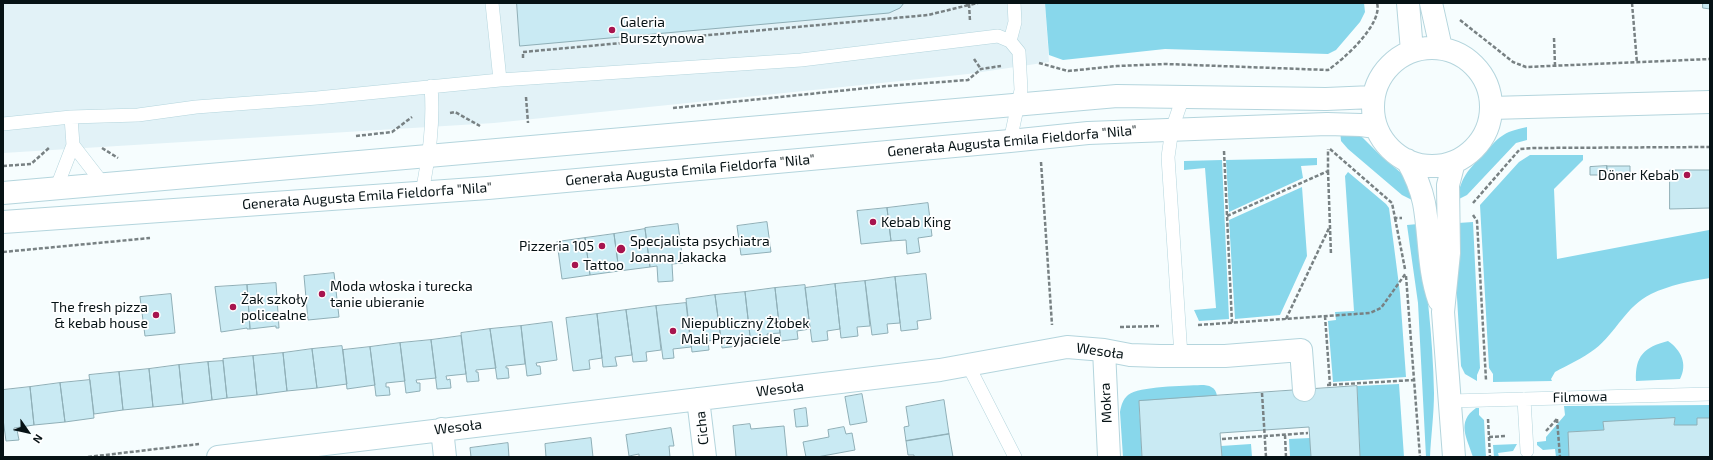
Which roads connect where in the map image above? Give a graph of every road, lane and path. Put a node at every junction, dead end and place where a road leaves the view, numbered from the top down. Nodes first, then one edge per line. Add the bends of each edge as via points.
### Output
1 (492, 3) edge
2 (978, 3) edge
3 (1014, 3) edge
4 (1377, 3) edge
5 (1632, 3) edge
6 (968, 4) edge
7 (1432, 6) edge
8 (1408, 9) edge
9 (1377, 17) junction
10 (1554, 38) dead end
11 (1010, 41) junction
12 (1441, 48) junction
13 (1412, 51) junction
14 (1710, 60) edge
15 (1019, 63) junction
16 (1637, 63) junction
17 (1555, 66) junction
18 (524, 78) junction
19 (500, 80) junction
20 (431, 86) junction
21 (1183, 97) junction
22 (1373, 97) junction
23 (1710, 102) edge
24 (1017, 105) junction
25 (1491, 108) junction
26 (668, 109) dead end
27 (433, 114) junction
28 (71, 117) junction
29 (528, 123) junction
30 (536, 123) dead end
31 (3, 124) edge
32 (521, 124) dead end
33 (1376, 127) junction
34 (484, 128) dead end
35 (1172, 129) junction
36 (353, 136) dead end
37 (1010, 141) junction
38 (74, 145) junction
39 (1710, 147) edge
40 (1224, 149) dead end
41 (429, 156) junction
42 (120, 159) dead end
43 (1407, 160) junction
44 (1041, 162) dead end
45 (1454, 162) junction
46 (3, 166) edge
47 (1328, 171) junction
48 (104, 185) junction
49 (56, 189) junction
50 (422, 193) junction
51 (3, 194) edge
52 (1458, 212) junction
53 (1227, 216) junction
54 (1425, 216) junction
55 (1395, 218) junction
56 (3, 222) edge
57 (1330, 226) junction
58 (1331, 255) dead end
59 (1406, 273) junction
60 (1443, 312) junction
61 (1325, 316) junction
62 (1286, 319) junction
63 (1232, 323) junction
64 (1180, 325) junction
65 (1052, 326) dead end
66 (1118, 327) dead end
67 (1104, 350) junction
68 (1182, 356) junction
69 (968, 365) junction
70 (1414, 380) junction
71 (1330, 385) junction
72 (1304, 388) joint
73 (1262, 393) dead end
74 (1710, 394) edge
75 (698, 399) junction
76 (1524, 399) junction
77 (1450, 400) junction
78 (1487, 400) junction
79 (1560, 415) dead end
80 (1556, 419) junction
81 (442, 429) junction
82 (1308, 433) dead end
83 (1540, 433) dead end
84 (1285, 435) junction
85 (1265, 436) junction
86 (1510, 436) dead end
87 (1489, 437) junction
88 (1222, 439) dead end
89 (1527, 451) dead end
90 (218, 457) edge
91 (445, 457) edge
92 (705, 457) edge
93 (1015, 457) edge
94 (1109, 457) edge
95 (1266, 457) edge
96 (1286, 457) edge
97 (1420, 457) edge
98 (1454, 457) edge
99 (1490, 457) edge
100 (1560, 457) edge

1 - 19 lane
2 - 6 path
3 - 11 lane via 1015,22
4 - 9 path
5 - 16 path
6 - 18 path via 928,15 523,52
7 - 12 street
7 - 17 path via 1455,3 1460,20 1513,62 1526,67
8 - 9 path
8 - 13 street
9 - 15 path via 1370,29 1340,62 1328,70 1166,64 1068,71 1034,61
10 - 17 path
11 - 15 lane via 1019,52
11 - 18 lane via 998,36 801,60
12 - 13 street via 1426,47
12 - 25 street via 1457,53 1479,71 1489,91
13 - 22 street via 1386,68
14 - 16 path
15 - 24 lane via 1021,90
15 - 26 path via 981,69 968,80
16 - 17 path
18 - 19 lane
18 - 29 path
19 - 20 lane
20 - 27 lane
20 - 28 lane via 196,107 138,115
21 - 22 street
21 - 24 street via 1117,96
21 - 35 lane
22 - 33 street
23 - 25 street
24 - 37 lane
24 - 41 street
25 - 45 street via 1488,125 1481,140 1469,153
27 - 34 path via 455,112
27 - 36 path via 411,118 392,132
27 - 41 lane
28 - 31 lane
28 - 38 lane
29 - 30 path
29 - 32 path
33 - 35 street, Generała Augusta Emila Fieldorfa "Nila" via 1327,124
33 - 43 street via 1394,152
35 - 37 street, Generała Augusta Emila Fieldorfa "Nila" via 1088,133
35 - 64 lane via 1168,157
37 - 50 street, Generała Augusta Emila Fieldorfa "Nila"
38 - 42 path via 96,145
38 - 46 path via 50,148 31,164
38 - 48 lane
38 - 49 lane
39 - 52 path via 1520,149
40 - 53 path
41 - 48 street
41 - 50 lane
43 - 45 street via 1437,166
43 - 54 street via 1416,177
44 - 65 path
45 - 52 street via 1448,186
47 - 53 path
47 - 55 path via 1328,147 1392,204
47 - 57 path
48 - 49 street
49 - 51 street
50 - 56 street, Generała Augusta Emila Fieldorfa "Nila"
52 - 60 street
52 - 78 path via 1477,221
53 - 63 path
54 - 55 path
54 - 60 street via 1434,285
55 - 59 path
57 - 58 path
57 - 62 path
59 - 61 path via 1381,308 1376,311 1357,315
59 - 70 path
60 - 77 street
61 - 62 path
61 - 71 path
62 - 63 path
63 - 64 path
64 - 66 path
64 - 68 lane
67 - 68 street, Wesoła via 1130,356
67 - 69 street, Wesoła via 1067,346
67 - 94 street, Mokra
68 - 72 street, Wesoła via 1226,356 1301,350
69 - 75 street, Wesoła
69 - 93 lane
70 - 71 path
70 - 97 path
71 - 72 path
73 - 85 path
74 - 76 lane, Filmowa
75 - 81 street, Wesoła
75 - 92 street, Cicha
76 - 78 lane, Filmowa
76 - 89 lane
77 - 78 lane, Filmowa
77 - 98 street
78 - 87 path
79 - 80 path
80 - 83 path via 1544,433
80 - 100 path
81 - 90 street, Wesoła
81 - 91 street
82 - 84 path
84 - 85 path
84 - 96 path
85 - 88 path
85 - 95 path
86 - 87 path
87 - 99 path

